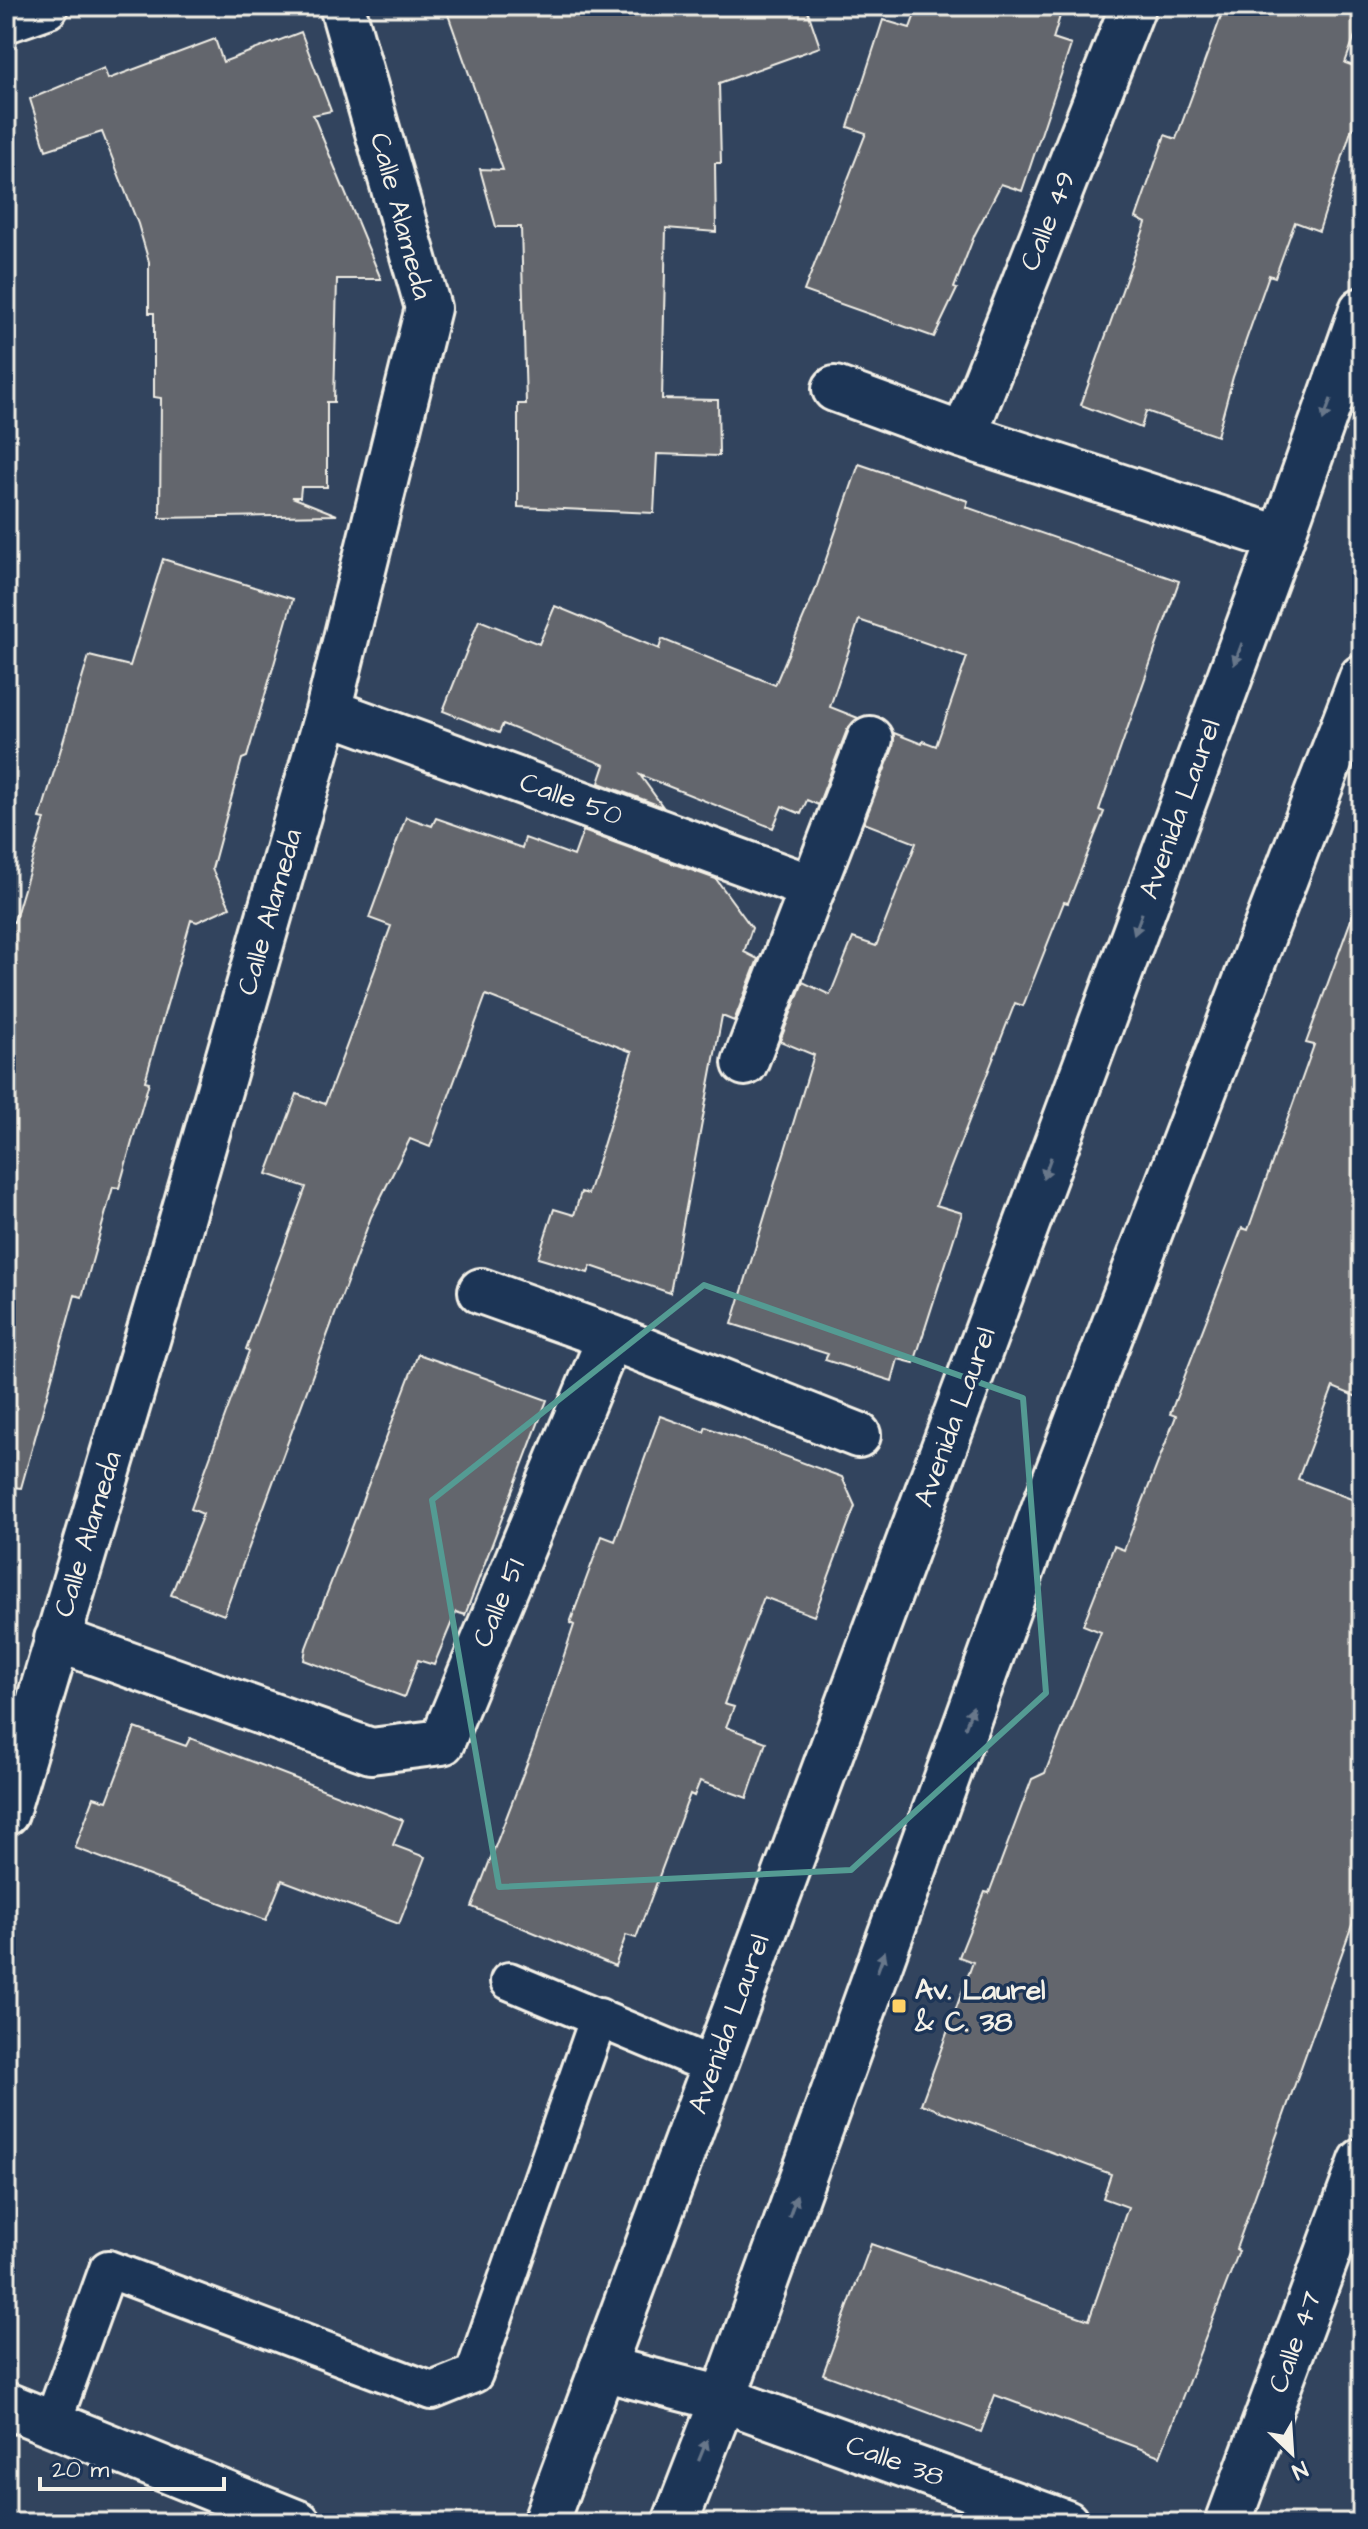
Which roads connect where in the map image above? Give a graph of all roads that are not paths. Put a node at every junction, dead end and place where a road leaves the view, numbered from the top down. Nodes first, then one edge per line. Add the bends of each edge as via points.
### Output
1 (46, 6) edge
2 (342, 6) edge
3 (1133, 6) edge
4 (6, 20) edge
5 (1362, 310) edge
6 (835, 389) dead end
7 (964, 436) junction
8 (1281, 539) junction
9 (1362, 677) edge
10 (328, 711) junction
11 (870, 739) dead end
12 (813, 888) junction
13 (745, 1063) dead end
14 (481, 1291) dead end
15 (610, 1337) junction
16 (858, 1435) dead end
17 (57, 1639) junction
18 (6, 1813) edge
19 (509, 1981) dead end
20 (599, 2017) junction
21 (713, 2066) junction
22 (1362, 2161) edge
23 (602, 2368) junction
24 (723, 2399) junction
25 (6, 2405) edge
26 (52, 2424) junction
27 (298, 2523) edge
28 (545, 2523) edge
29 (675, 2523) edge
30 (1066, 2523) edge
31 (1228, 2523) edge

1 - 4 street
2 - 10 street, Calle Alameda via 428,308
3 - 7 street, Calle 49
5 -> 8 street, Avenida Laurel
6 - 7 street
7 - 8 street
8 -> 21 street, Avenida Laurel
24 -> 9 street via 1045,1506
10 - 12 street, Calle 50
10 - 17 street, Calle Alameda
11 - 12 street
12 - 13 street
14 - 15 street
15 - 16 street
15 - 17 street, Calle 51 via 442,1742 371,1751
17 - 18 street, Calle Alameda
19 - 20 lane
20 - 21 lane
20 - 26 lane via 474,2374 432,2391 108,2269
21 - 23 street, Avenida Laurel
22 - 31 street, Calle 47
23 - 24 street, Calle 38
23 - 28 street, Avenida Laurel
29 -> 24 street
24 - 30 street, Calle 38
25 - 26 street
26 - 27 street

